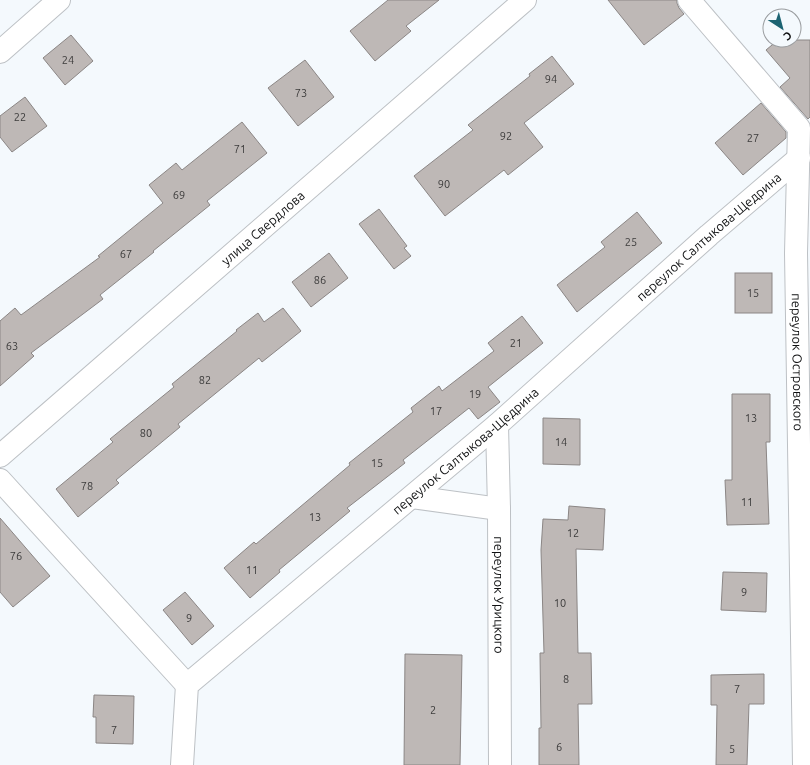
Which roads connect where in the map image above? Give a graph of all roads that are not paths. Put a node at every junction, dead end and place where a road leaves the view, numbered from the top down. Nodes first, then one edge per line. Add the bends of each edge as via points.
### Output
1 (59, 0) edge
2 (525, 0) edge
3 (689, 0) edge
4 (0, 52) edge
5 (799, 158) junction
6 (497, 425) junction
7 (0, 456) edge
8 (0, 480) edge
9 (412, 497) junction
10 (499, 509) junction
11 (187, 685) junction
12 (182, 765) edge
13 (500, 765) edge
14 (804, 765) edge

1 - 4 lane
2 - 7 lane, улица Свердлова
3 - 5 lane, переулок Островского via 799,128
5 - 6 lane, переулок Салтыкова-Щедрина
5 - 14 lane, переулок Островского via 796,253
6 - 9 lane, переулок Салтыкова-Щедрина
6 - 10 lane, переулок Урицкого
8 - 11 lane
9 - 10 lane
9 - 11 lane, переулок Салтыкова-Щедрина
10 - 13 lane, переулок Урицкого
11 - 12 lane

